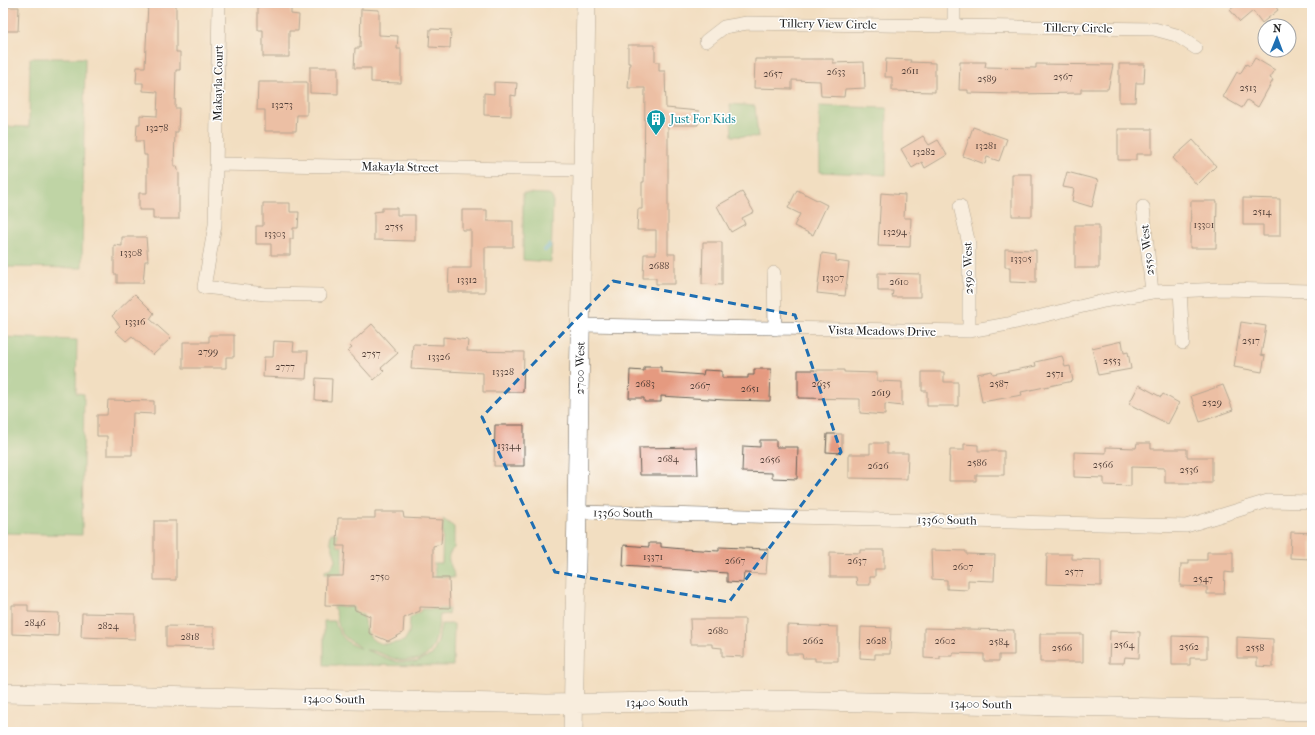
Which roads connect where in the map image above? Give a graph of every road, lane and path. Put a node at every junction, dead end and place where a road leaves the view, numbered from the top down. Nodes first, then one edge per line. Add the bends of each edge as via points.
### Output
1 (219, 3) edge
2 (586, 3) edge
3 (954, 3) edge
4 (954, 26) junction
5 (706, 41) dead end
6 (1196, 48) dead end
7 (216, 164) junction
8 (583, 170) junction
9 (960, 206) dead end
10 (1142, 207) dead end
11 (774, 273) dead end
12 (1180, 290) junction
13 (1312, 291) edge
14 (1152, 292) junction
15 (320, 295) dead end
16 (580, 325) junction
17 (775, 329) junction
18 (969, 331) junction
19 (1183, 344) dead end
20 (1312, 502) edge
21 (577, 512) junction
22 (3, 693) edge
23 (573, 703) junction
24 (1312, 711) edge
25 (573, 732) edge

1 - 7 street, Makayla Court
2 - 8 main road, 2700 West
3 - 4 street
4 - 5 street, Tillery View Circle via 748,23 724,27
4 - 6 street, Tillery Circle via 1154,29 1176,34
7 - 8 street, Makayla Street
7 - 15 street, Makayla Court via 215,225 204,287 265,294
8 - 16 main road, 2700 West
9 - 18 street, 2590 West via 970,244
10 - 14 street, 2550 West
11 - 17 street
12 - 13 street, Vista Meadows Drive
12 - 14 street, Vista Meadows Drive
12 - 19 street
14 - 18 street, Vista Meadows Drive
16 - 17 street, Vista Meadows Drive
16 - 21 main road, 2700 West
17 - 18 street, Vista Meadows Drive
20 - 21 street, 13360 South via 1268,501 1186,526
21 - 23 main road, 2700 West
22 - 23 main road, 13400 South
23 - 24 main road, 13400 South via 769,700
23 - 25 main road, 2700 West

